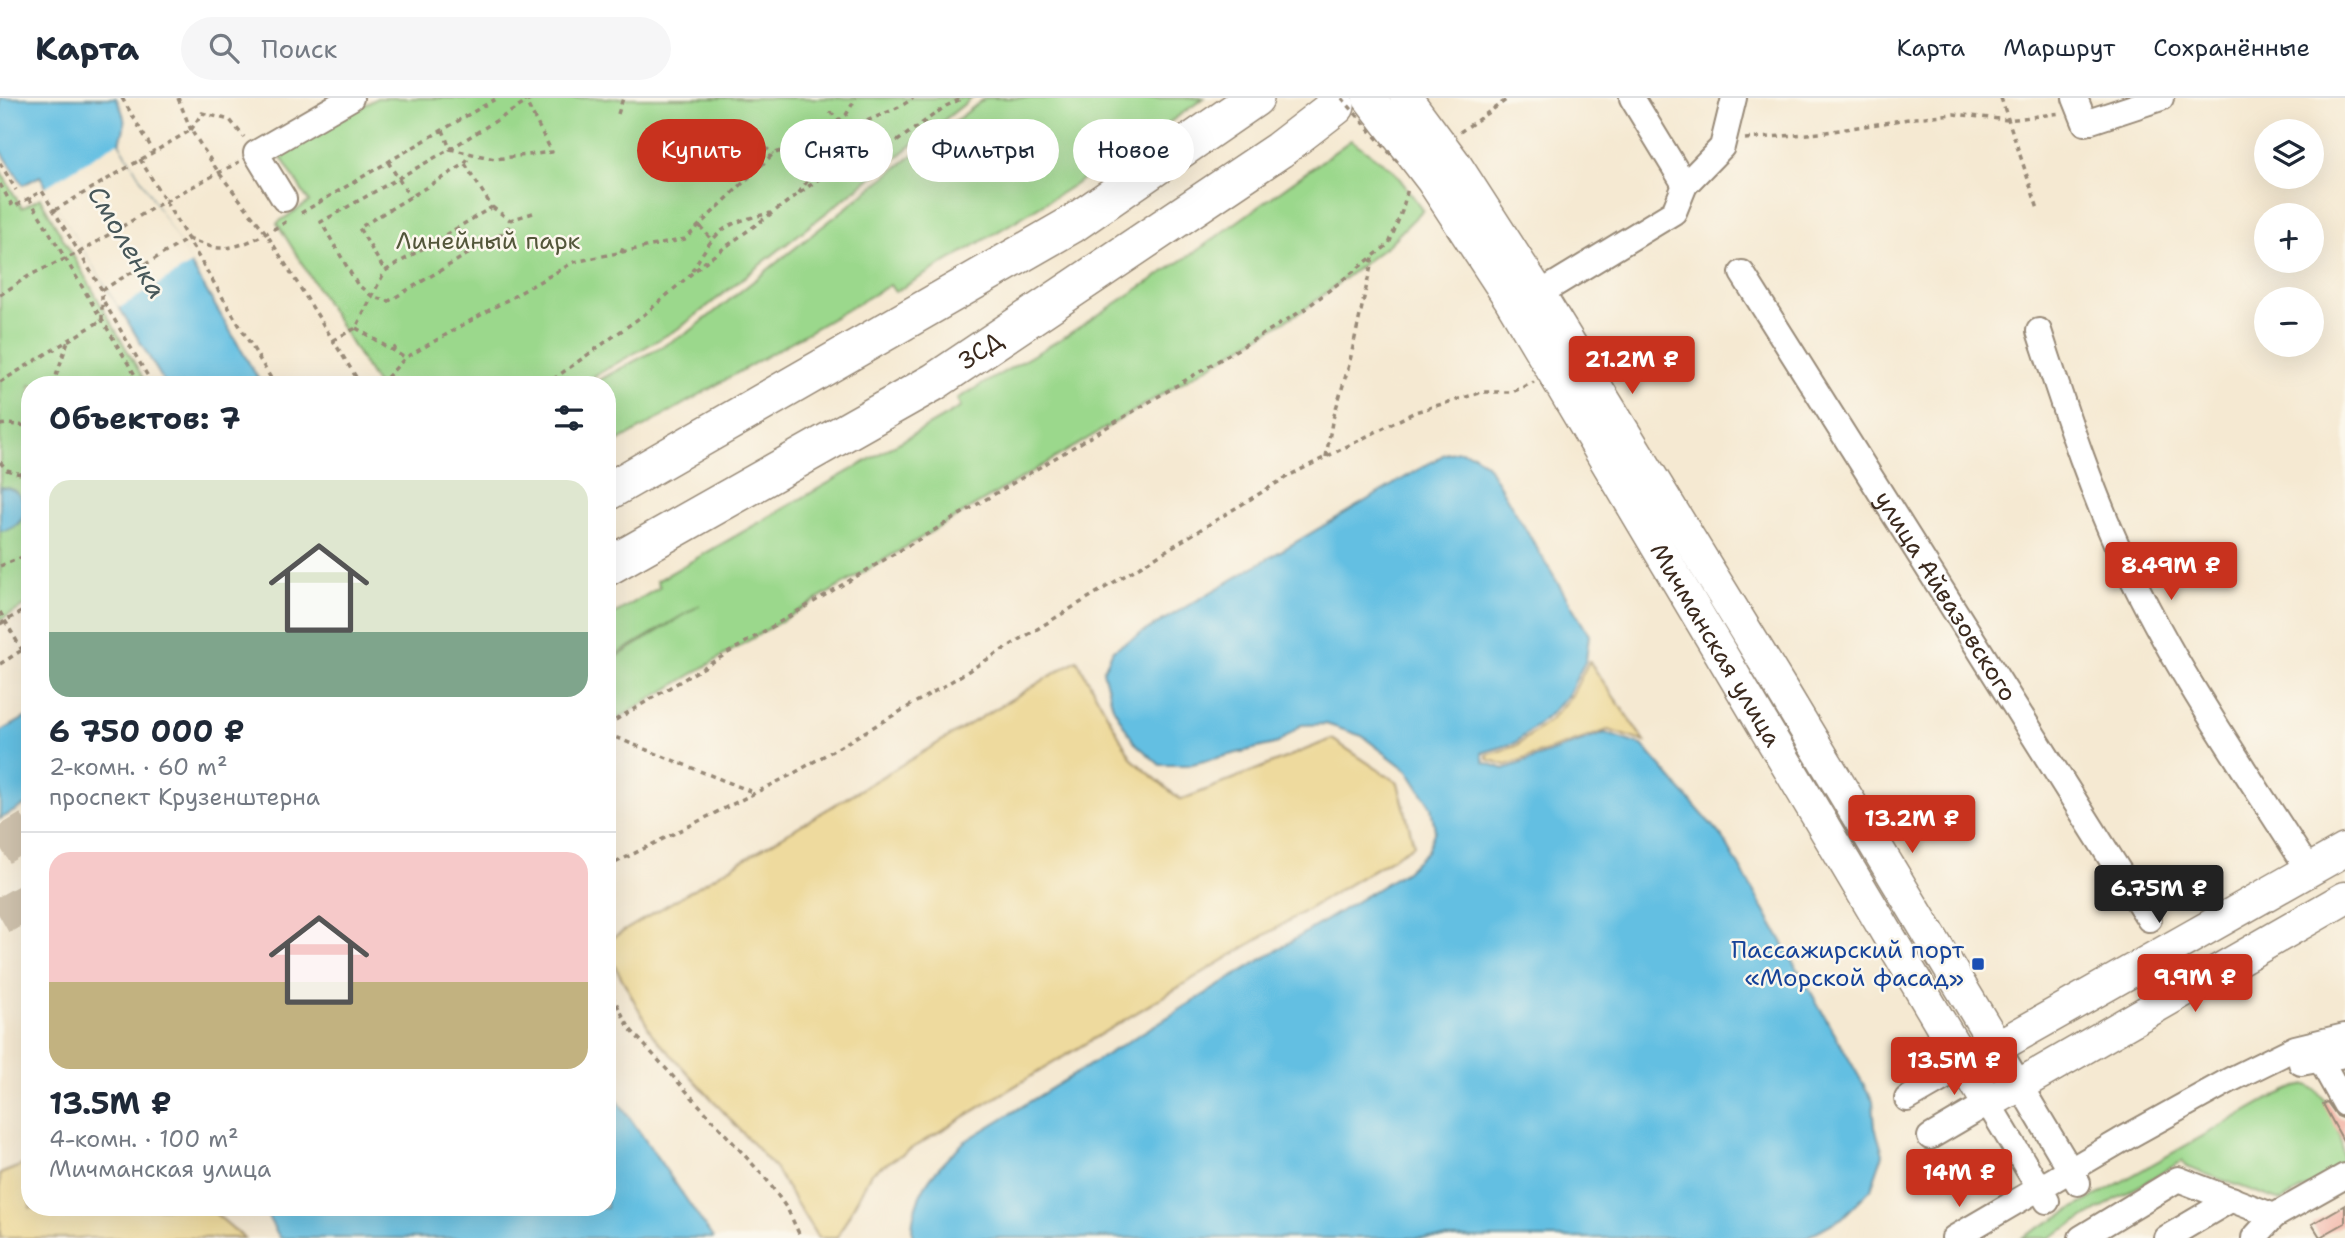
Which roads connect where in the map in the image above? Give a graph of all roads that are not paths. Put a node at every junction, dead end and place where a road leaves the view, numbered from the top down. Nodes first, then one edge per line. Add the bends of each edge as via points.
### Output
1 (351, 98) edge
2 (1255, 98) edge
3 (1406, 98) edge
4 (1632, 98) edge
5 (1734, 98) edge
6 (2161, 98) edge
7 (1349, 101) edge
8 (2080, 111) edge
9 (1424, 153) junction
10 (1685, 184) junction
11 (284, 198) dead end
12 (1742, 273) dead end
13 (1539, 294) junction
14 (2039, 331) dead end
15 (616, 487) edge
16 (616, 562) edge
17 (2345, 850) edge
18 (2308, 869) junction
19 (2345, 898) edge
20 (2149, 919) dead end
21 (2345, 1036) edge
22 (1997, 1047) junction
23 (2318, 1051) junction
24 (2345, 1055) edge
25 (1966, 1065) junction
26 (2019, 1085) junction
27 (1908, 1099) dead end
28 (1988, 1103) junction
29 (2345, 1104) edge
30 (1930, 1137) dead end
31 (2345, 1176) edge
32 (2074, 1177) junction
33 (2043, 1195) junction
34 (2232, 1199) junction
35 (2274, 1216) junction
36 (1954, 1238) edge
37 (1985, 1238) edge
38 (2081, 1238) edge
39 (2165, 1238) edge
40 (2254, 1238) edge

1 - 11 street via 256,153
2 - 15 highway via 1071,225
3 - 9 main road, Мичманская улица
4 - 10 street
5 - 10 street via 1722,147
6 - 8 street
7 - 9 main road, Мичманская улица
7 - 16 highway, ЗСД via 934,382
9 - 13 main road, Мичманская улица
9 - 25 main road, Мичманская улица
10 - 13 street via 1674,212
12 - 20 street, улица Айвазовского
13 - 22 main road, Мичманская улица
14 - 18 street via 2086,471 2127,567 2197,693
17 - 18 main road
18 - 22 main road
19 - 26 main road
21 - 23 street
22 - 25 street
22 - 26 street, Мичманская улица
23 - 24 street
23 - 29 street
23 - 32 street
25 - 27 street
25 - 28 main road, Мичманская улица
26 - 28 main road
26 - 32 street, Мичманская улица
28 - 30 street
28 - 33 street, Мичманская улица
31 - 35 street
32 - 33 street
33 - 36 street
33 - 37 street
34 - 35 street
34 - 38 street via 2178,1180
34 - 39 street
35 - 40 street

